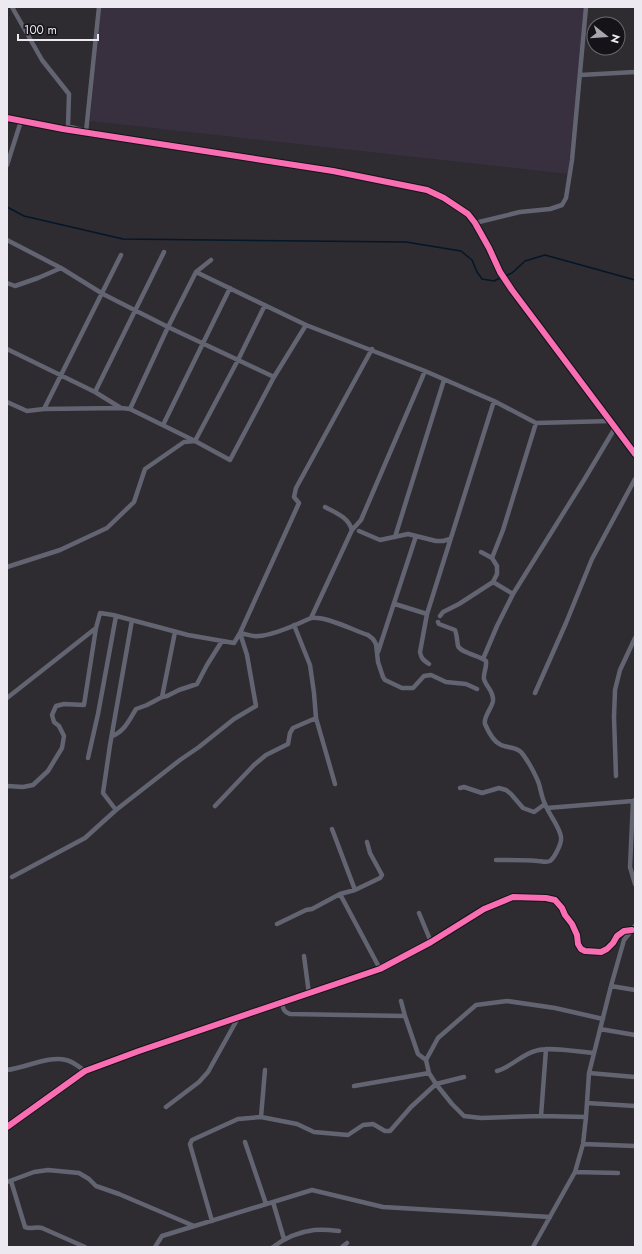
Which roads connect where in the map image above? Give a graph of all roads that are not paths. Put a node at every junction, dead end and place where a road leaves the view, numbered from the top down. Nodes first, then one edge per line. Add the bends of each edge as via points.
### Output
1 (12, 7) edge
2 (99, 7) edge
3 (586, 7) edge
4 (635, 72) edge
5 (580, 75) junction
6 (7, 118) edge
7 (21, 121) junction
8 (86, 132) junction
9 (7, 165) edge
10 (474, 223) junction
11 (7, 240) edge
12 (164, 252) dead end
13 (121, 255) dead end
14 (210, 260) dead end
15 (61, 268) junction
16 (196, 272) junction
17 (7, 283) edge
18 (230, 288) junction
19 (103, 294) junction
20 (265, 305) junction
21 (135, 310) junction
22 (306, 325) junction
23 (168, 327) junction
24 (203, 344) junction
25 (7, 349) edge
26 (372, 349) junction
27 (238, 360) junction
28 (425, 371) junction
29 (61, 375) junction
30 (274, 377) junction
31 (444, 380) junction
32 (95, 392) junction
33 (494, 401) junction
34 (7, 402) edge
35 (121, 408) junction
36 (44, 409) junction
37 (130, 409) junction
38 (611, 421) junction
39 (536, 423) junction
40 (164, 425) junction
41 (615, 428) junction
42 (195, 441) junction
43 (635, 454) edge
44 (635, 479) edge
45 (325, 507) dead end
46 (352, 530) junction
47 (359, 531) dead end
48 (416, 536) junction
49 (395, 537) junction
50 (450, 539) junction
51 (481, 552) dead end
52 (492, 558) junction
53 (7, 567) edge
54 (494, 582) junction
55 (513, 594) junction
56 (395, 604) junction
57 (427, 614) junction
58 (116, 616) junction
59 (440, 616) dead end
60 (311, 618) junction
61 (132, 620) junction
62 (438, 622) dead end
63 (294, 625) junction
64 (96, 628) junction
65 (175, 632) junction
66 (240, 633) junction
67 (635, 638) edge
68 (222, 641) junction
69 (378, 654) junction
70 (483, 659) junction
71 (429, 664) dead end
72 (477, 689) dead end
73 (535, 693) dead end
74 (162, 697) junction
75 (7, 698) edge
76 (316, 718) junction
77 (112, 736) junction
78 (88, 758) dead end
79 (616, 776) dead end
80 (335, 784) dead end
81 (7, 786) edge
82 (460, 788) dead end
83 (634, 800) edge
84 (215, 806) dead end
85 (546, 806) junction
86 (116, 810) junction
87 (332, 829) dead end
88 (367, 842) dead end
89 (496, 860) dead end
90 (12, 877) dead end
91 (635, 884) edge
92 (355, 890) junction
93 (340, 894) junction
94 (420, 913) dead end
95 (277, 924) dead end
96 (634, 928) edge
97 (431, 942) junction
98 (304, 956) dead end
99 (380, 969) junction
100 (611, 986) junction
101 (635, 990) edge
102 (309, 994) junction
103 (401, 1001) dead end
104 (282, 1003) junction
105 (405, 1016) junction
106 (238, 1018) junction
107 (603, 1019) junction
108 (600, 1029) junction
109 (635, 1035) edge
110 (546, 1049) junction
111 (594, 1053) junction
112 (426, 1060) junction
113 (7, 1070) edge
114 (265, 1070) dead end
115 (85, 1071) junction
116 (497, 1071) dead end
117 (429, 1073) junction
118 (588, 1073) junction
119 (464, 1077) dead end
120 (635, 1077) edge
121 (436, 1084) junction
122 (354, 1086) dead end
123 (587, 1103) junction
124 (635, 1106) edge
125 (166, 1107) dead end
126 (541, 1116) junction
127 (261, 1117) junction
128 (586, 1117) junction
129 (7, 1127) edge
130 (245, 1142) dead end
131 (583, 1144) junction
132 (635, 1146) edge
133 (575, 1172) junction
134 (618, 1173) dead end
135 (9, 1182) edge
136 (272, 1202) junction
137 (266, 1204) junction
138 (550, 1217) junction
139 (212, 1221) junction
140 (194, 1226) junction
141 (339, 1231) dead end
142 (284, 1239) junction
143 (347, 1243) dead end
144 (85, 1247) edge
145 (155, 1247) edge
146 (273, 1247) edge
147 (342, 1247) edge
148 (533, 1247) edge

1 - 8 street via 42,60 69,94 68,126
2 - 8 street
3 - 5 street
4 - 5 street
5 - 10 street via 572,160 566,198 562,205
6 - 7 street
7 - 8 street
7 - 9 street
8 - 10 street via 333,171 426,190 457,206 468,214
10 - 38 street via 512,290
11 - 15 street
12 - 21 street
13 - 19 street
14 - 16 street
15 - 17 street via 15,286
15 - 19 street
16 - 18 street
16 - 23 street
18 - 20 street
18 - 24 street
19 - 21 street
19 - 29 street
20 - 22 street
20 - 27 street
21 - 23 street
21 - 32 street
22 - 26 street
22 - 30 street
23 - 24 street
23 - 37 street
24 - 27 street
24 - 40 street
25 - 29 street
26 - 28 street
26 - 66 street via 296,488 294,497 299,503
27 - 30 street
27 - 42 street
28 - 31 street
28 - 46 street via 361,520
29 - 32 street
29 - 36 street
30 - 42 street via 230,460
31 - 33 street
31 - 49 street
32 - 35 street
33 - 39 street
33 - 50 street
34 - 36 street via 27,411
35 - 36 street
35 - 37 street
37 - 40 street
38 - 39 street
38 - 41 street
39 - 52 street
40 - 42 street
41 - 43 street
41 - 55 street
42 - 53 street via 184,442 145,469 134,502 107,528 60,550
44 - 73 street via 592,559
45 - 46 street via 350,523
46 - 60 street
47 - 49 street via 380,540
48 - 49 street via 408,534
48 - 50 street via 436,541
48 - 56 street
50 - 57 street
51 - 52 street
52 - 54 street via 498,570
54 - 55 street
54 - 59 street
55 - 70 street
56 - 57 street
56 - 69 street
57 - 71 street via 420,652 421,657
58 - 61 street
58 - 64 street via 100,613
58 - 78 street
60 - 63 street
60 - 69 street via 325,618 368,636 376,644
61 - 65 street
61 - 77 street
62 - 70 street via 455,630 461,650
63 - 66 street via 260,636
63 - 76 street via 310,665
64 - 75 street
64 - 81 street via 84,706 56,706 52,715 64,736 62,748 48,771 33,785
65 - 68 street
65 - 74 street
66 - 68 street via 234,643
66 - 86 street via 247,655 256,706 234,719
67 - 79 street via 620,670 615,690
68 - 74 street via 197,684
69 - 72 street via 383,677 402,688 413,688 424,676 431,675 446,682 466,684
70 - 85 street via 487,666 484,677 493,696 485,723 501,745 520,751 538,783
74 - 77 street via 136,709 127,725
76 - 80 street
76 - 84 street via 293,728 288,744 266,755 254,765
77 - 86 street via 104,793
82 - 85 street via 482,793 499,788 506,790 523,808 534,812
83 - 85 street
83 - 91 street via 630,867
85 - 89 street via 561,838 560,846 550,861
86 - 90 street via 85,838
87 - 92 street
88 - 92 street via 381,876
92 - 93 street
93 - 95 street
93 - 99 street
94 - 97 street
96 - 97 street via 617,936 613,943 601,952 585,951 578,944 572,924 555,900 513,897 484,909
96 - 100 street via 624,940
97 - 99 street
98 - 102 street
99 - 102 street
100 - 101 street
100 - 107 street
102 - 104 street
103 - 105 street
104 - 105 street via 283,1009 290,1014
104 - 106 street
105 - 112 street via 418,1054
106 - 115 street
106 - 125 street via 208,1072
107 - 108 street
107 - 112 street via 507,1001 476,1004 438,1038
108 - 109 street
108 - 111 street
110 - 111 street
110 - 116 street via 535,1050
110 - 126 street
111 - 118 street
112 - 117 street
113 - 115 street via 52,1058 65,1059
114 - 127 street
115 - 129 street
117 - 121 street
117 - 122 street
118 - 120 street
118 - 123 street
119 - 121 street
121 - 126 street via 464,1116
121 - 127 street via 390,1131 373,1124 363,1125 348,1135 314,1132 297,1124
123 - 124 street
123 - 128 street
126 - 128 street
127 - 139 street via 238,1119 192,1140 190,1144
128 - 131 street
130 - 137 street
131 - 132 street
131 - 133 street
133 - 134 street
133 - 138 street
135 - 140 street via 34,1172 48,1170 79,1173 96,1186
135 - 144 street via 25,1227 37,1226
136 - 137 street
136 - 138 street via 312,1190 383,1207
136 - 142 street
137 - 139 street
138 - 148 street
139 - 140 street
140 - 145 street via 162,1236
141 - 142 street via 315,1229
142 - 146 street
143 - 147 street

